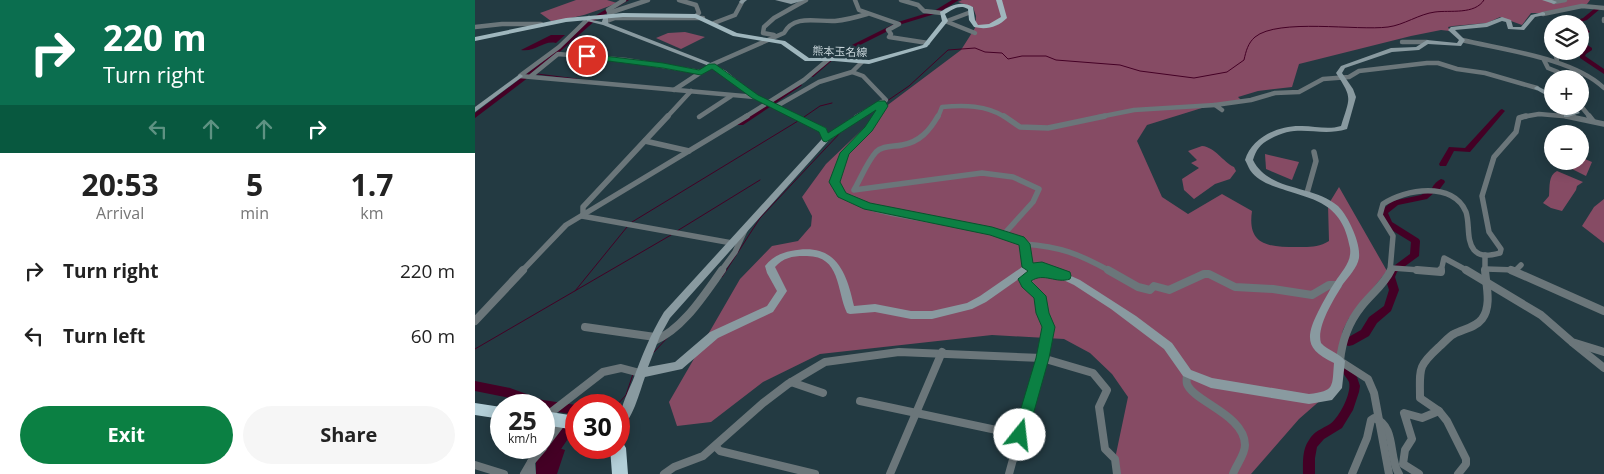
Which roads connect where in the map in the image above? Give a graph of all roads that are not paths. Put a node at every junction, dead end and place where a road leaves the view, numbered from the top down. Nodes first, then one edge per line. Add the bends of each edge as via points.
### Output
1 (624, 0) edge
2 (648, 0) edge
3 (679, 0) edge
4 (778, 0) edge
5 (804, 0) edge
6 (855, 0) edge
7 (901, 0) edge
8 (999, 0) edge
9 (1545, 0) edge
10 (1565, 0) edge
11 (743, 1) edge
12 (1553, 2) joint
13 (1604, 8) edge
14 (939, 12) junction
15 (971, 12) junction
16 (867, 14) junction
17 (1543, 14) joint
18 (699, 17) junction
19 (600, 18) junction
20 (946, 21) junction
21 (714, 23) junction
22 (541, 24) junction
23 (475, 27) edge
24 (975, 33) dead end
25 (775, 35) junction
26 (475, 39) edge
27 (1462, 40) junction
28 (765, 41) junction
29 (1402, 42) dead end
30 (1427, 42) junction
31 (928, 43) junction
32 (829, 59) junction
33 (1544, 60) joint
34 (1557, 60) edge
35 (862, 62) junction
36 (711, 65) junction
37 (1553, 70) edge
38 (701, 72) junction
39 (852, 72) junction
40 (521, 76) junction
41 (531, 76) junction
42 (1341, 77) junction
43 (1537, 88) joint
44 (1604, 88) edge
45 (674, 90) junction
46 (691, 91) junction
47 (1544, 92) edge
48 (731, 96) junction
49 (755, 97) junction
50 (882, 103) junction
51 (770, 105) junction
52 (1215, 105) junction
53 (475, 110) edge
54 (1222, 110) dead end
55 (1570, 115) edge
56 (1588, 115) edge
57 (1566, 116) junction
58 (699, 118) dead end
59 (1593, 121) junction
60 (1604, 124) edge
61 (826, 139) junction
62 (645, 141) junction
63 (689, 150) junction
64 (1314, 152) dead end
65 (854, 190) junction
66 (1307, 193) junction
67 (842, 195) junction
68 (584, 216) junction
69 (745, 230) junction
70 (1004, 234) junction
71 (732, 242) junction
72 (1024, 244) junction
73 (1485, 255) junction
74 (1521, 265) dead end
75 (1028, 267) junction
76 (1395, 268) junction
77 (1486, 269) junction
78 (1511, 270) junction
79 (1065, 276) junction
80 (1486, 283) junction
81 (1338, 285) junction
82 (1604, 311) edge
83 (475, 321) edge
84 (585, 327) dead end
85 (655, 339) junction
86 (1572, 342) junction
87 (942, 352) junction
88 (1604, 352) edge
89 (648, 355) joint
90 (1042, 358) junction
91 (1340, 361) junction
92 (1604, 368) edge
93 (638, 371) junction
94 (1187, 374) junction
95 (791, 382) junction
96 (823, 393) dead end
97 (630, 396) edge
98 (860, 400) dead end
99 (475, 409) edge
100 (1439, 410) junction
101 (490, 411) edge
102 (917, 413) junction
103 (556, 418) edge
104 (1381, 420) junction
105 (1020, 435) junction
106 (716, 447) junction
107 (533, 459) edge
108 (619, 459) edge
109 (531, 462) junction
110 (475, 465) edge
111 (504, 474) edge
112 (524, 474) edge
113 (532, 474) edge
114 (620, 474) edge
115 (663, 474) edge
116 (815, 474) edge
117 (891, 474) edge
118 (1009, 474) edge
119 (1117, 474) edge
120 (1233, 474) edge
121 (1353, 474) edge
122 (1389, 474) edge
123 (1399, 474) edge
124 (1419, 474) edge
125 (1458, 474) edge

1 - 19 street
2 - 19 street
3 - 18 street via 696,5
4 - 5 street
5 - 25 street via 764,27 763,33
6 - 16 street via 857,8
7 - 14 street via 918,5 924,11
8 - 15 main road via 1004,18 993,24 976,26
9 - 12 street
10 - 12 street
11 - 21 street via 735,15
13 - 17 street via 1592,4
14 - 15 main road via 960,4 969,6
14 - 20 main road
15 - 20 street
16 - 25 street via 833,21 804,20
16 - 31 street via 898,23 888,30 889,37
17 - 27 street via 1533,16 1519,30 1510,28 1509,21 1502,18 1487,25 1453,28 1451,30
18 - 19 main road, 熊本玉名線
18 - 21 main road, 熊本玉名線
19 - 22 main road, 熊本玉名線
19 - 36 street
19 - 40 street
20 - 24 street
20 - 31 main road
21 - 28 main road, 熊本玉名線 via 735,35
22 - 23 street
22 - 26 main road, 熊本玉名線
25 - 28 street
27 - 30 street via 1459,45
27 - 33 street
28 - 32 main road, 熊本玉名線 via 783,42 807,60
28 - 36 street
29 - 30 street
30 - 42 street via 1417,49 1391,50 1343,67 1339,73
31 - 35 main road, 熊本玉名線 via 883,60
32 - 35 main road, 熊本玉名線
32 - 51 street
33 - 37 street
34 - 44 street
35 - 39 street
36 - 38 street
36 - 49 street
38 - 41 street via 626,60 558,54
38 - 45 street
39 - 50 street via 863,76 881,93 886,100
39 - 51 street via 819,82
40 - 41 street
40 - 53 street
41 - 45 street
42 - 43 street via 1352,76 1359,71 1433,62
42 - 52 street via 1323,79 1299,92 1275,93
42 - 66 street via 1353,97 1344,127 1335,130 1302,126 1285,128 1259,143 1251,153 1250,166 1262,178
43 - 47 street
45 - 46 street
46 - 48 street
46 - 62 street
48 - 49 street
48 - 58 street
49 - 51 street
50 - 61 street
50 - 67 street via 869,129 845,153 835,182
51 - 61 street via 823,130
51 - 63 street
52 - 54 street
52 - 65 street via 1134,110 1048,128 1020,127 996,111 983,108 965,105 942,107 929,131 921,137 903,146 893,145 877,152
55 - 57 street
56 - 59 street
57 - 59 street
57 - 73 street via 1529,115 1519,118 1516,132 1494,157 1482,202 1489,232 1501,248 1500,253
59 - 60 street
61 - 69 street
62 - 63 street
62 - 68 street via 583,207
63 - 68 street
64 - 66 street via 1316,161
65 - 67 street
65 - 70 street via 994,172 1037,186 1038,196
66 - 81 street via 1336,208 1353,243 1352,264
67 - 70 street via 867,206
68 - 71 street
68 - 83 street via 566,224
69 - 71 street
69 - 85 street via 725,268 669,334
70 - 72 street
71 - 85 street via 680,298
72 - 75 street
72 - 81 street via 1056,247 1150,290 1154,286 1169,290 1204,274 1235,287 1311,295 1329,285
73 - 76 street via 1476,252 1469,240 1468,216 1460,203 1435,191 1417,189 1388,201 1381,210 1380,215 1393,236
73 - 77 street
74 - 78 street
75 - 79 street via 1042,267
75 - 93 street via 969,306 921,316 875,308 850,310 838,269 832,261 815,252 781,256 771,266 771,273 782,291 770,309 714,335 678,366
76 - 80 street via 1441,272 1444,258
76 - 91 street via 1350,324
77 - 78 street
77 - 80 street
78 - 82 street
79 - 90 street via 1043,272 1025,279 1039,296 1049,327
79 - 94 street via 1160,338
80 - 86 street via 1541,315
80 - 100 street via 1489,297 1482,319 1453,334 1423,362 1420,370 1421,398
81 - 91 street via 1318,323 1314,338 1318,349
84 - 85 street
85 - 89 street
86 - 88 street
86 - 92 street
87 - 90 street
87 - 95 street via 899,352 825,362
87 - 102 street
89 - 93 street
90 - 105 street
90 - 119 street via 1093,373 1107,390 1099,407 1105,449 1115,459
91 - 94 street via 1334,394 1319,400 1230,387
91 - 104 street via 1368,379
93 - 97 street
93 - 103 street via 621,368 603,372 561,404
94 - 120 street via 1186,383 1190,389 1232,421 1244,438 1245,448
95 - 96 street
95 - 106 street
98 - 102 street
99 - 101 highway
100 - 124 street via 1426,418 1404,413 1412,439 1405,450 1403,464
100 - 125 street via 1466,458 1466,464
102 - 105 street
102 - 117 street
104 - 121 street via 1371,420
104 - 122 street
104 - 123 street via 1390,435 1395,468
105 - 118 street
106 - 115 street
106 - 116 street via 720,451
107 - 109 street
108 - 114 highway
109 - 112 street
109 - 113 street
110 - 111 street

